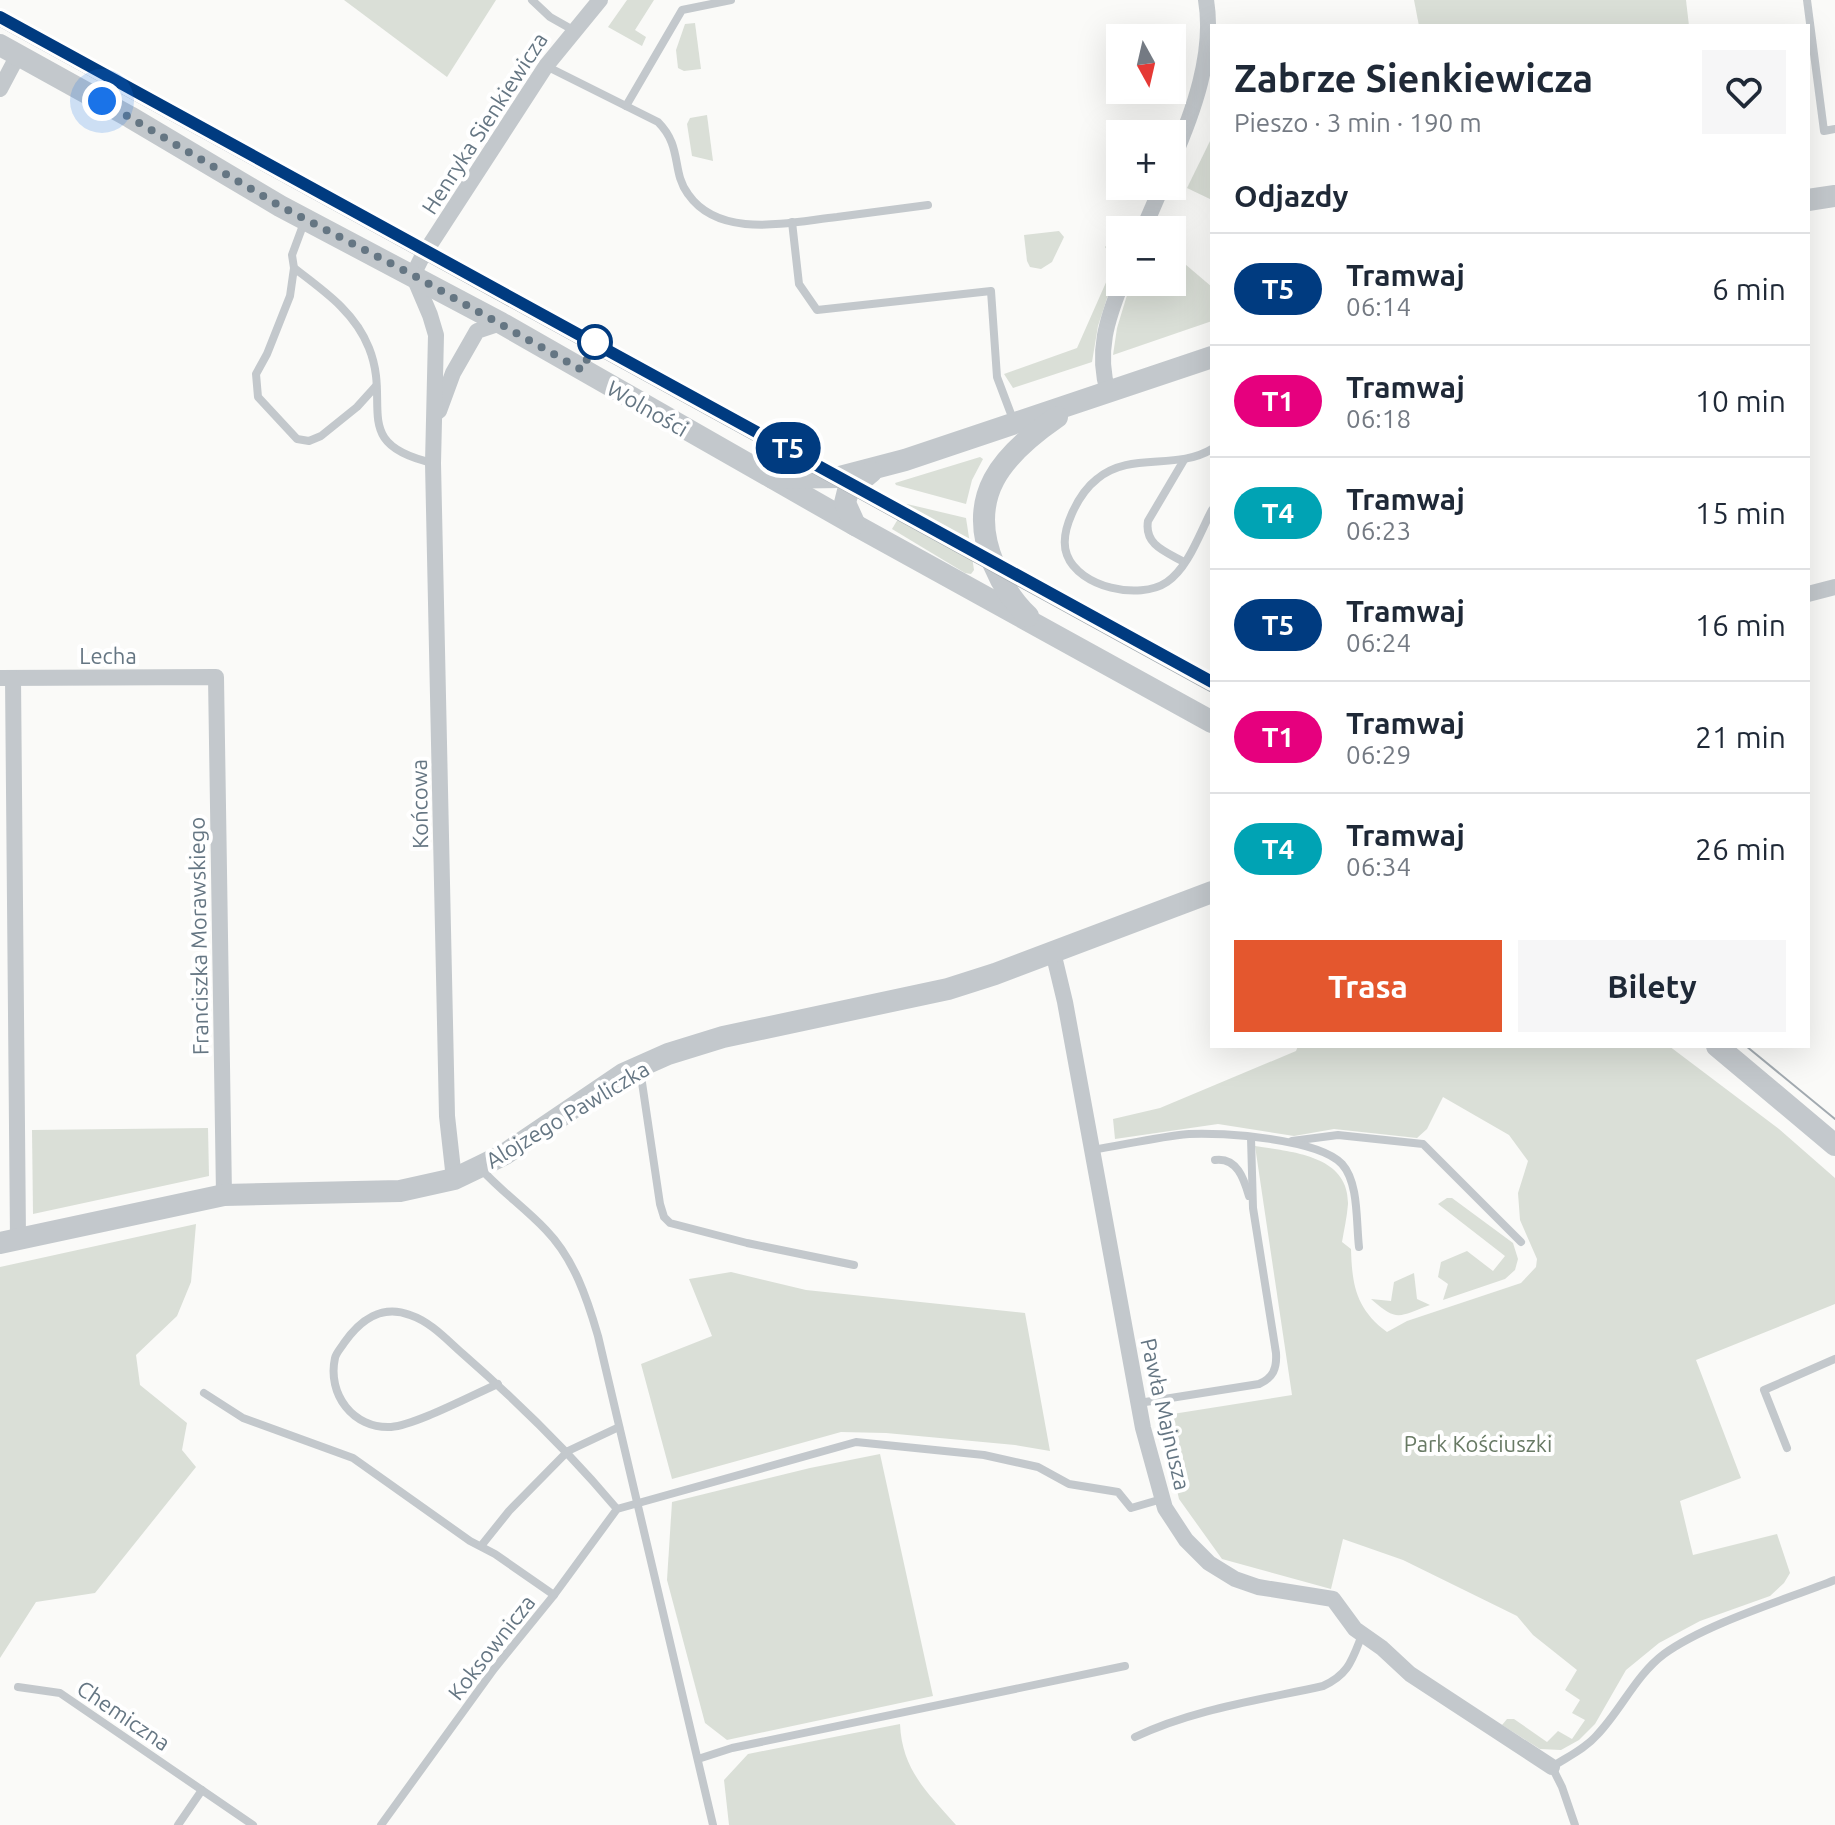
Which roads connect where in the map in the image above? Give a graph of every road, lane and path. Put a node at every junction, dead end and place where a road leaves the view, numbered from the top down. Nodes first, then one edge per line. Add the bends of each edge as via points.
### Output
1 (532, 0) edge
2 (600, 0) edge
3 (731, 0) edge
4 (1206, 0) edge
5 (1807, 0) edge
6 (573, 30) junction
7 (9, 50) edge
8 (546, 66) junction
9 (0, 89) edge
10 (626, 106) junction
11 (1186, 124) edge
12 (1835, 129) edge
13 (1835, 196) edge
14 (1810, 200) edge
15 (928, 205) dead end
16 (305, 219) junction
17 (792, 222) junction
18 (294, 268) junction
19 (413, 275) junction
20 (1117, 296) edge
21 (501, 323) junction
22 (1210, 358) edge
23 (376, 386) junction
24 (1108, 392) junction
25 (1077, 403) junction
26 (1015, 423) junction
27 (433, 428) junction
28 (1210, 450) edge
29 (1184, 460) junction
30 (433, 463) junction
31 (883, 466) junction
32 (772, 478) junction
33 (1210, 514) edge
34 (855, 525) junction
35 (1184, 562) junction
36 (1835, 587) edge
37 (1810, 593) edge
38 (1047, 632) junction
39 (216, 677) joint
40 (6, 678) edge
41 (1210, 721) edge
42 (1210, 893) edge
43 (1053, 952) junction
44 (1719, 1048) edge
45 (640, 1066) junction
46 (1251, 1138) junction
47 (1286, 1142) junction
48 (1835, 1145) edge
49 (1091, 1151) junction
50 (1215, 1160) dead end
51 (479, 1167) junction
52 (454, 1179) junction
53 (224, 1195) junction
54 (1253, 1208) junction
55 (9, 1241) edge
56 (1521, 1242) dead end
57 (1359, 1247) dead end
58 (854, 1265) dead end
59 (1835, 1359) edge
60 (498, 1384) junction
61 (204, 1393) dead end
62 (1138, 1403) junction
63 (619, 1427) junction
64 (1787, 1448) dead end
65 (568, 1451) junction
66 (1162, 1499) junction
67 (638, 1502) junction
68 (617, 1509) junction
69 (481, 1546) junction
70 (1835, 1580) edge
71 (554, 1595) junction
72 (1362, 1635) junction
73 (1125, 1666) dead end
74 (18, 1687) dead end
75 (1135, 1737) dead end
76 (698, 1759) junction
77 (1552, 1767) junction
78 (202, 1790) junction
79 (178, 1825) edge
80 (253, 1825) edge
81 (381, 1825) edge
82 (713, 1825) edge
83 (1575, 1825) edge

1 - 6 lane
2 - 6 street, Henryka Sienkiewicza
3 - 10 lane via 682,10
4 - 11 street via 1205,56
5 - 12 lane via 1824,131
6 - 8 street, Henryka Sienkiewicza
7 - 9 street
7 - 16 street, Wolności
8 - 10 lane
8 - 19 street, Henryka Sienkiewicza
10 - 17 lane via 667,131 681,181 699,207 718,218 748,224
13 - 14 street
15 - 17 lane
16 - 18 lane via 292,255
16 - 19 street, Wolności
17 - 26 lane via 799,284 817,310 991,291 997,377
18 - 23 lane via 343,306 358,327 370,350
18 - 23 lane via 290,296 256,374 258,397 297,439 309,441 345,417
19 - 21 street, Wolności
19 - 27 street, Końcowa via 436,335
20 - 24 street via 1102,349
21 - 27 street, Końcowa via 477,331 453,373
21 - 32 street, Wolności
22 - 24 street
23 - 30 lane via 379,428 388,443 406,456
24 - 25 street
25 - 26 street
25 - 38 street via 1010,454 986,495 982,519 985,541 1009,595
26 - 31 street
27 - 30 street, Końcowa
28 - 29 lane
29 - 35 lane via 1146,530 1156,547
29 - 35 lane via 1133,462 1096,479 1083,494 1064,541 1074,567 1115,591 1166,583
30 - 52 street, Końcowa via 447,1116
31 - 32 street via 825,479
31 - 34 street via 848,491 845,503
32 - 34 street, Wolności
33 - 35 lane
34 - 38 street, Wolności
36 - 37 street
38 - 41 street, Wolności
39 - 40 street, Lecha
39 - 53 street, Franciszka Morawskiego
40 - 55 street
42 - 43 street, Alojzego Pawliczka
43 - 45 street, Alojzego Pawliczka via 948,989 723,1037
43 - 49 street, Pawła Majnusza
44 - 48 street
45 - 51 street, Alojzego Pawliczka
45 - 58 lane via 660,1204 670,1223
46 - 47 lane
46 - 49 lane via 1186,1134
46 - 54 lane
47 - 56 lane via 1338,1135 1423,1144
47 - 57 lane via 1326,1151 1344,1165 1352,1184
49 - 62 street, Pawła Majnusza
50 - 54 lane via 1232,1162
51 - 52 street, Alojzego Pawliczka
51 - 63 lane via 548,1231 576,1273 598,1336
52 - 53 street, Alojzego Pawliczka via 400,1191
53 - 55 street, Alojzego Pawliczka
54 - 62 lane via 1276,1353 1274,1371 1259,1384
59 - 64 lane via 1764,1390
60 - 60 lane via 426,1322 408,1314 387,1311 364,1319 335,1356 340,1402 372,1426 410,1422
60 - 65 lane
61 - 69 lane via 243,1418 353,1458
62 - 66 street, Pawła Majnusza
63 - 65 lane
63 - 67 lane
65 - 68 lane
65 - 69 lane
66 - 67 lane via 1131,1508 1118,1492 1069,1484 1038,1467 984,1455 856,1442
66 - 72 street, Pawła Majnusza via 1186,1540 1209,1563 1258,1587 1333,1599
67 - 68 lane
67 - 76 lane
68 - 71 lane, Koksownicza
69 - 71 lane
70 - 77 lane via 1705,1632 1663,1655 1597,1736
71 - 81 lane, Koksownicza
72 - 75 lane via 1339,1679 1180,1718
72 - 77 street, Pawła Majnusza via 1410,1674
73 - 76 lane
74 - 78 lane, Chemiczna via 60,1693
76 - 82 lane
77 - 83 lane
78 - 79 lane
78 - 80 lane, Chemiczna

